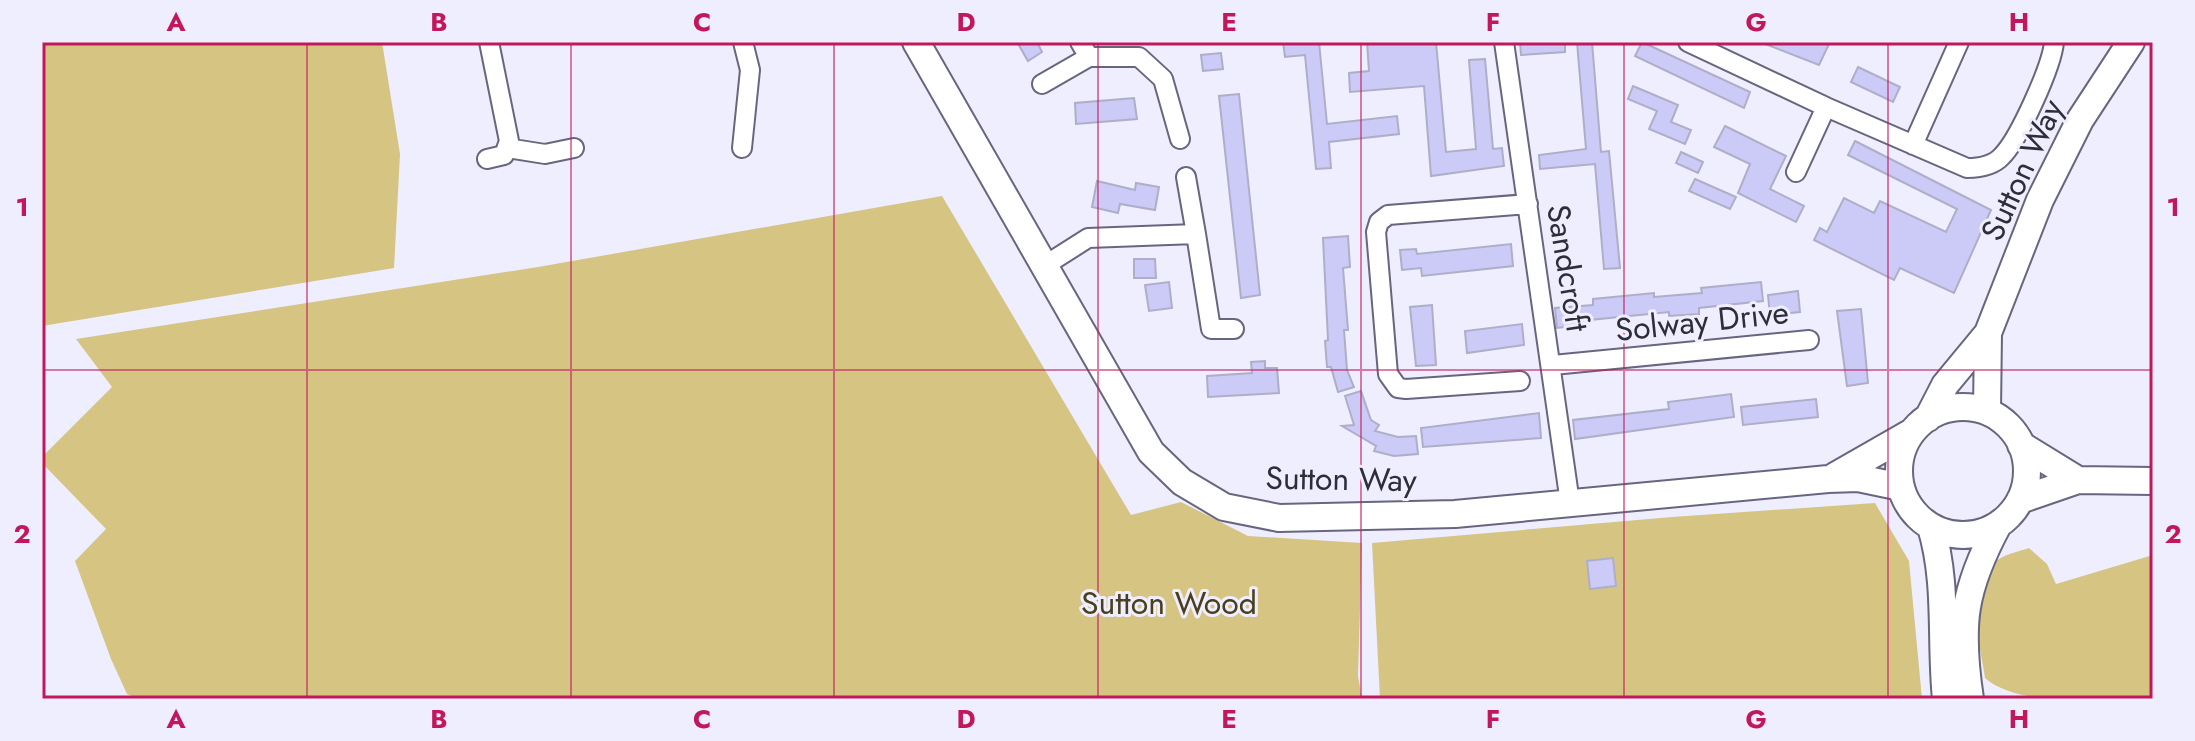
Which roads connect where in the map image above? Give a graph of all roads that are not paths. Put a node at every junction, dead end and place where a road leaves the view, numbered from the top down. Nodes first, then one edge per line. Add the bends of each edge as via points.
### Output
1 (489, 42) edge
2 (743, 42) edge
3 (916, 42) edge
4 (1504, 42) edge
5 (1688, 42) edge
6 (1959, 42) edge
7 (2054, 42) edge
8 (2131, 42) edge
9 (1084, 50) edge
10 (1042, 84) dead end
11 (1826, 107) junction
12 (765, 135) dead end
13 (1180, 139) dead end
14 (1913, 145) junction
15 (507, 148) junction
16 (574, 148) dead end
17 (487, 159) dead end
18 (1796, 172) dead end
19 (1186, 177) dead end
20 (1528, 204) junction
21 (1196, 234) junction
22 (1044, 266) junction
23 (1234, 329) dead end
24 (1988, 333) junction
25 (1809, 340) dead end
26 (1553, 365) junction
27 (1520, 381) dead end
28 (1987, 411) junction
29 (1920, 425) junction
30 (2021, 445) junction
31 (1828, 479) junction
32 (2153, 481) edge
33 (2068, 483) junction
34 (1901, 487) junction
35 (2020, 500) junction
36 (1570, 503) junction
37 (1998, 525) junction
38 (1931, 527) junction
39 (1946, 699) edge
40 (1970, 699) edge

1 - 15 street
2 - 12 street via 750,70 743,140
3 - 22 street, Sutton Way
4 - 20 street, Sandcroft
5 - 11 street
6 - 14 street
7 - 14 street via 2002,157 1991,165 1967,168
8 - 24 street, Sutton Way via 2080,120 2040,200
9 - 10 street
9 - 13 street via 1139,57 1163,79
11 - 14 street
11 - 18 street
15 - 16 street via 545,154
15 - 17 street via 504,155
19 - 21 street
20 - 26 street, Sandcroft
20 - 27 street via 1388,215 1376,232 1392,383 1406,389
21 - 22 street via 1088,238
21 - 23 street via 1211,329
22 - 36 street, Sutton Way via 1151,452 1182,482 1224,507 1279,518 1455,514
24 - 28 street, Sutton Way
24 - 29 street, Sutton Way
25 - 26 street, Solway Drive
26 - 36 street, Sandcroft
28 - 29 street via 1960,407
28 - 30 street via 2004,422
29 - 31 street, Sutton Way
29 - 34 street via 1901,455
30 - 33 street
30 - 35 street via 2027,476
31 - 34 street, Sutton Way via 1858,478
31 - 36 street, Sutton Way
32 - 33 street
33 - 35 street
34 - 38 street via 1912,510
35 - 37 street
37 - 38 street via 1966,535
37 - 40 street via 1970,582 1965,606
38 - 39 street via 1942,574

